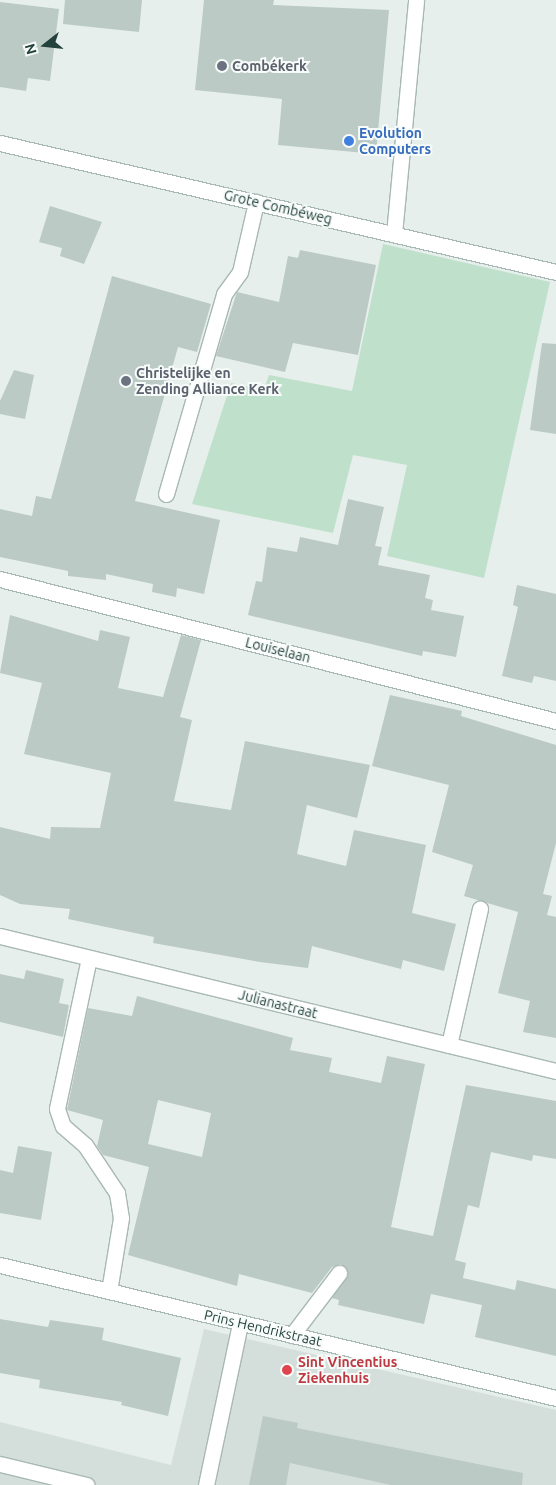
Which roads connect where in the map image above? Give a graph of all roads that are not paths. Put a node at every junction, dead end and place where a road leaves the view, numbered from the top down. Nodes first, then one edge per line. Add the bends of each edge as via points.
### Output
1 (416, 0) edge
2 (0, 143) edge
3 (256, 202) junction
4 (394, 234) junction
5 (556, 272) edge
6 (166, 494) dead end
7 (0, 579) edge
8 (556, 721) edge
9 (480, 908) dead end
10 (0, 936) edge
11 (89, 958) junction
12 (449, 1045) junction
13 (556, 1071) edge
14 (0, 1265) edge
15 (338, 1273) dead end
16 (109, 1291) junction
17 (240, 1323) junction
18 (292, 1335) junction
19 (556, 1398) edge
20 (0, 1464) edge
21 (87, 1485) edge
22 (206, 1485) edge

1 - 4 street
2 - 3 street, Grote Combéweg
3 - 4 street, Grote Combéweg
3 - 6 street via 240,272 224,294
4 - 5 street, Grote Combéweg
7 - 8 street, Louiselaan
9 - 12 street
10 - 11 street, Julianastraat
11 - 12 street, Julianastraat
11 - 16 street via 57,1109 63,1126 85,1145 117,1193 120,1218
12 - 13 street, Julianastraat
14 - 16 street, Prins Hendrikstraat
15 - 18 street
16 - 17 street, Prins Hendrikstraat
17 - 18 street, Prins Hendrikstraat
17 - 22 street
18 - 19 street, Prins Hendrikstraat
20 - 21 street

